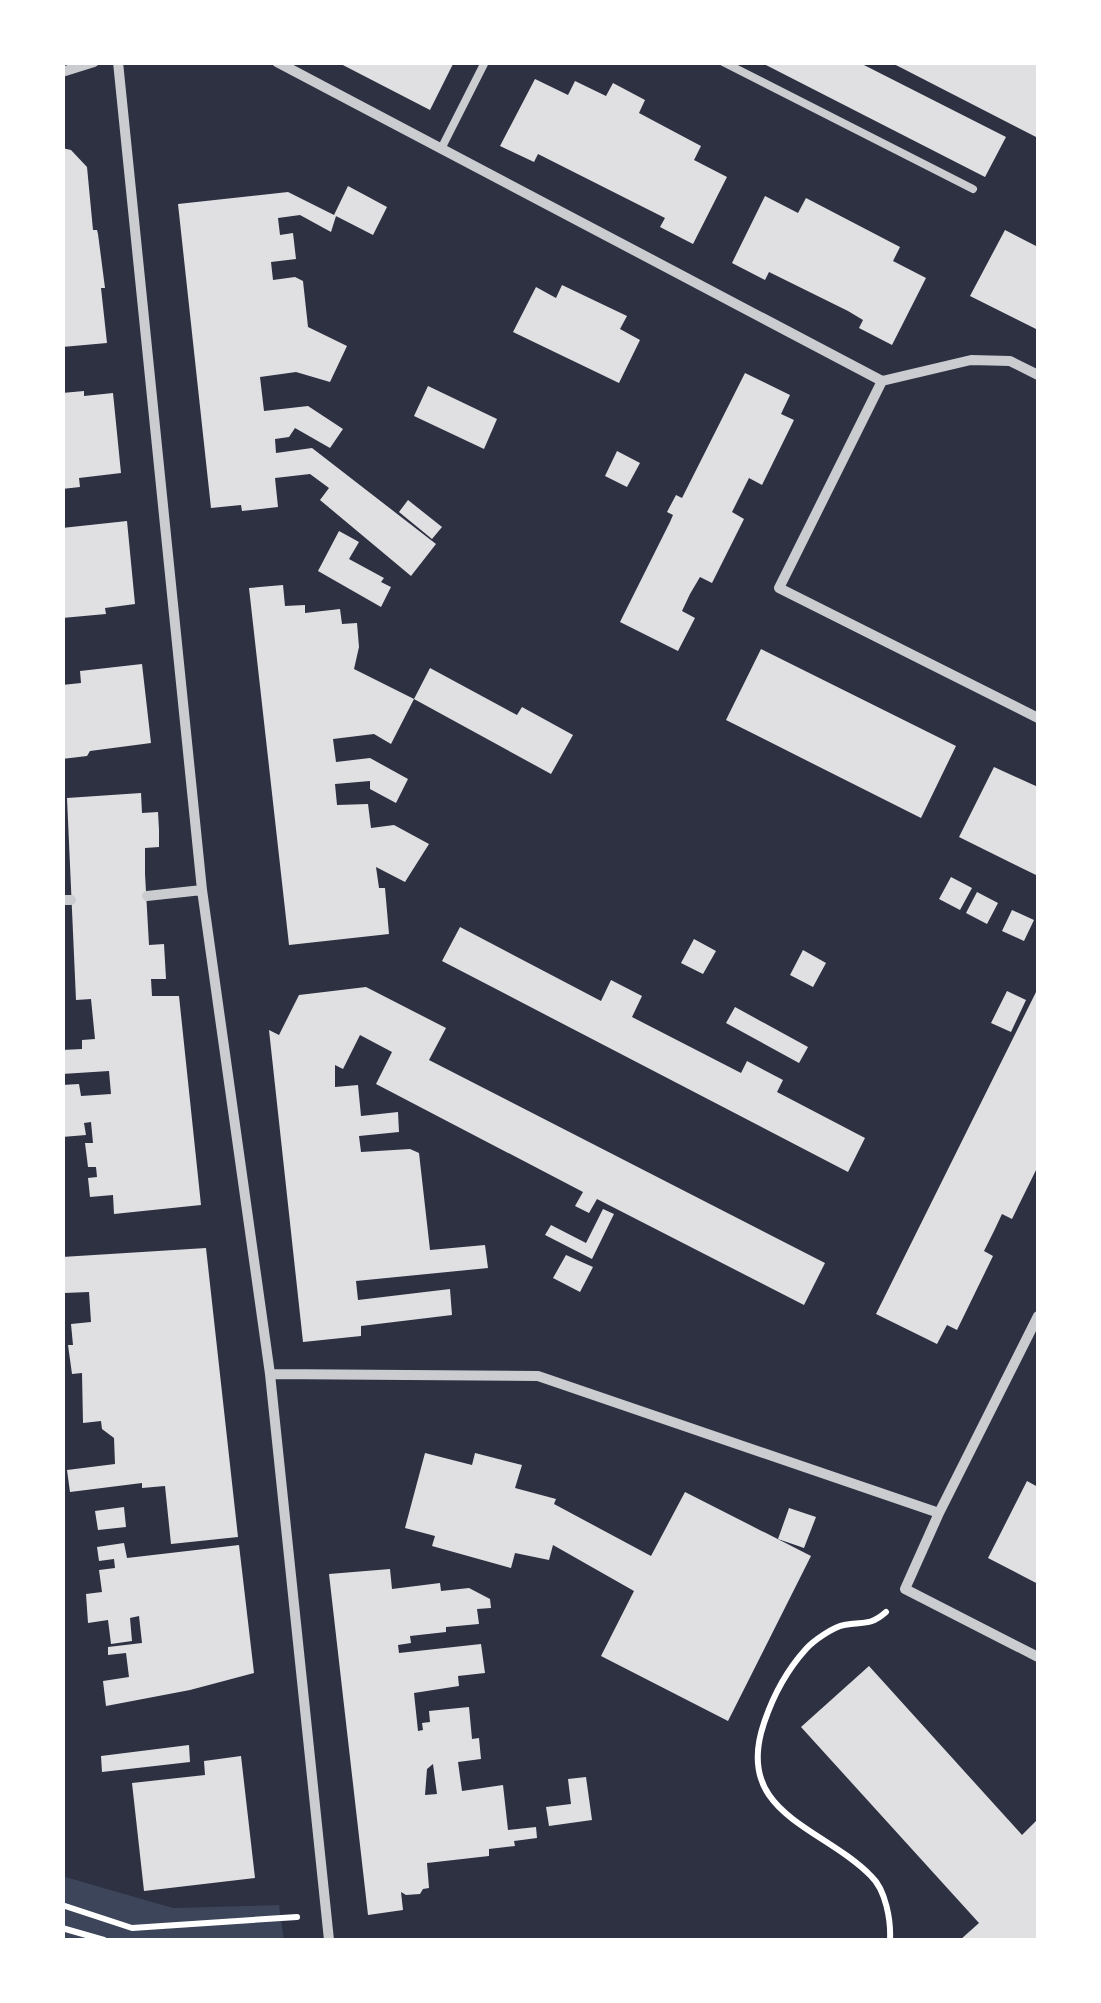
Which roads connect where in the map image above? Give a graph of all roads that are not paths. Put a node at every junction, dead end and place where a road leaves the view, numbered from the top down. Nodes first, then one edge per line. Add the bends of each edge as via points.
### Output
1 (94, 62) edge
2 (118, 62) edge
3 (277, 62) edge
4 (485, 62) edge
5 (723, 62) edge
6 (62, 72) edge
7 (441, 149) junction
8 (973, 190) dead end
9 (1038, 375) edge
10 (882, 381) junction
11 (1038, 718) edge
12 (202, 890) junction
13 (147, 896) dead end
14 (1038, 1316) edge
15 (270, 1374) junction
16 (939, 1513) junction
17 (1038, 1657) edge
18 (329, 1940) edge

1 - 6 street
2 - 12 street
3 - 7 street
4 - 7 lane
5 - 8 lane
7 - 10 street
9 - 10 street via 1010,361 971,360
10 - 11 street via 779,588
12 - 13 street
12 - 15 street
14 - 16 street
15 - 16 street via 538,1376
15 - 18 street
16 - 17 street via 905,1589

